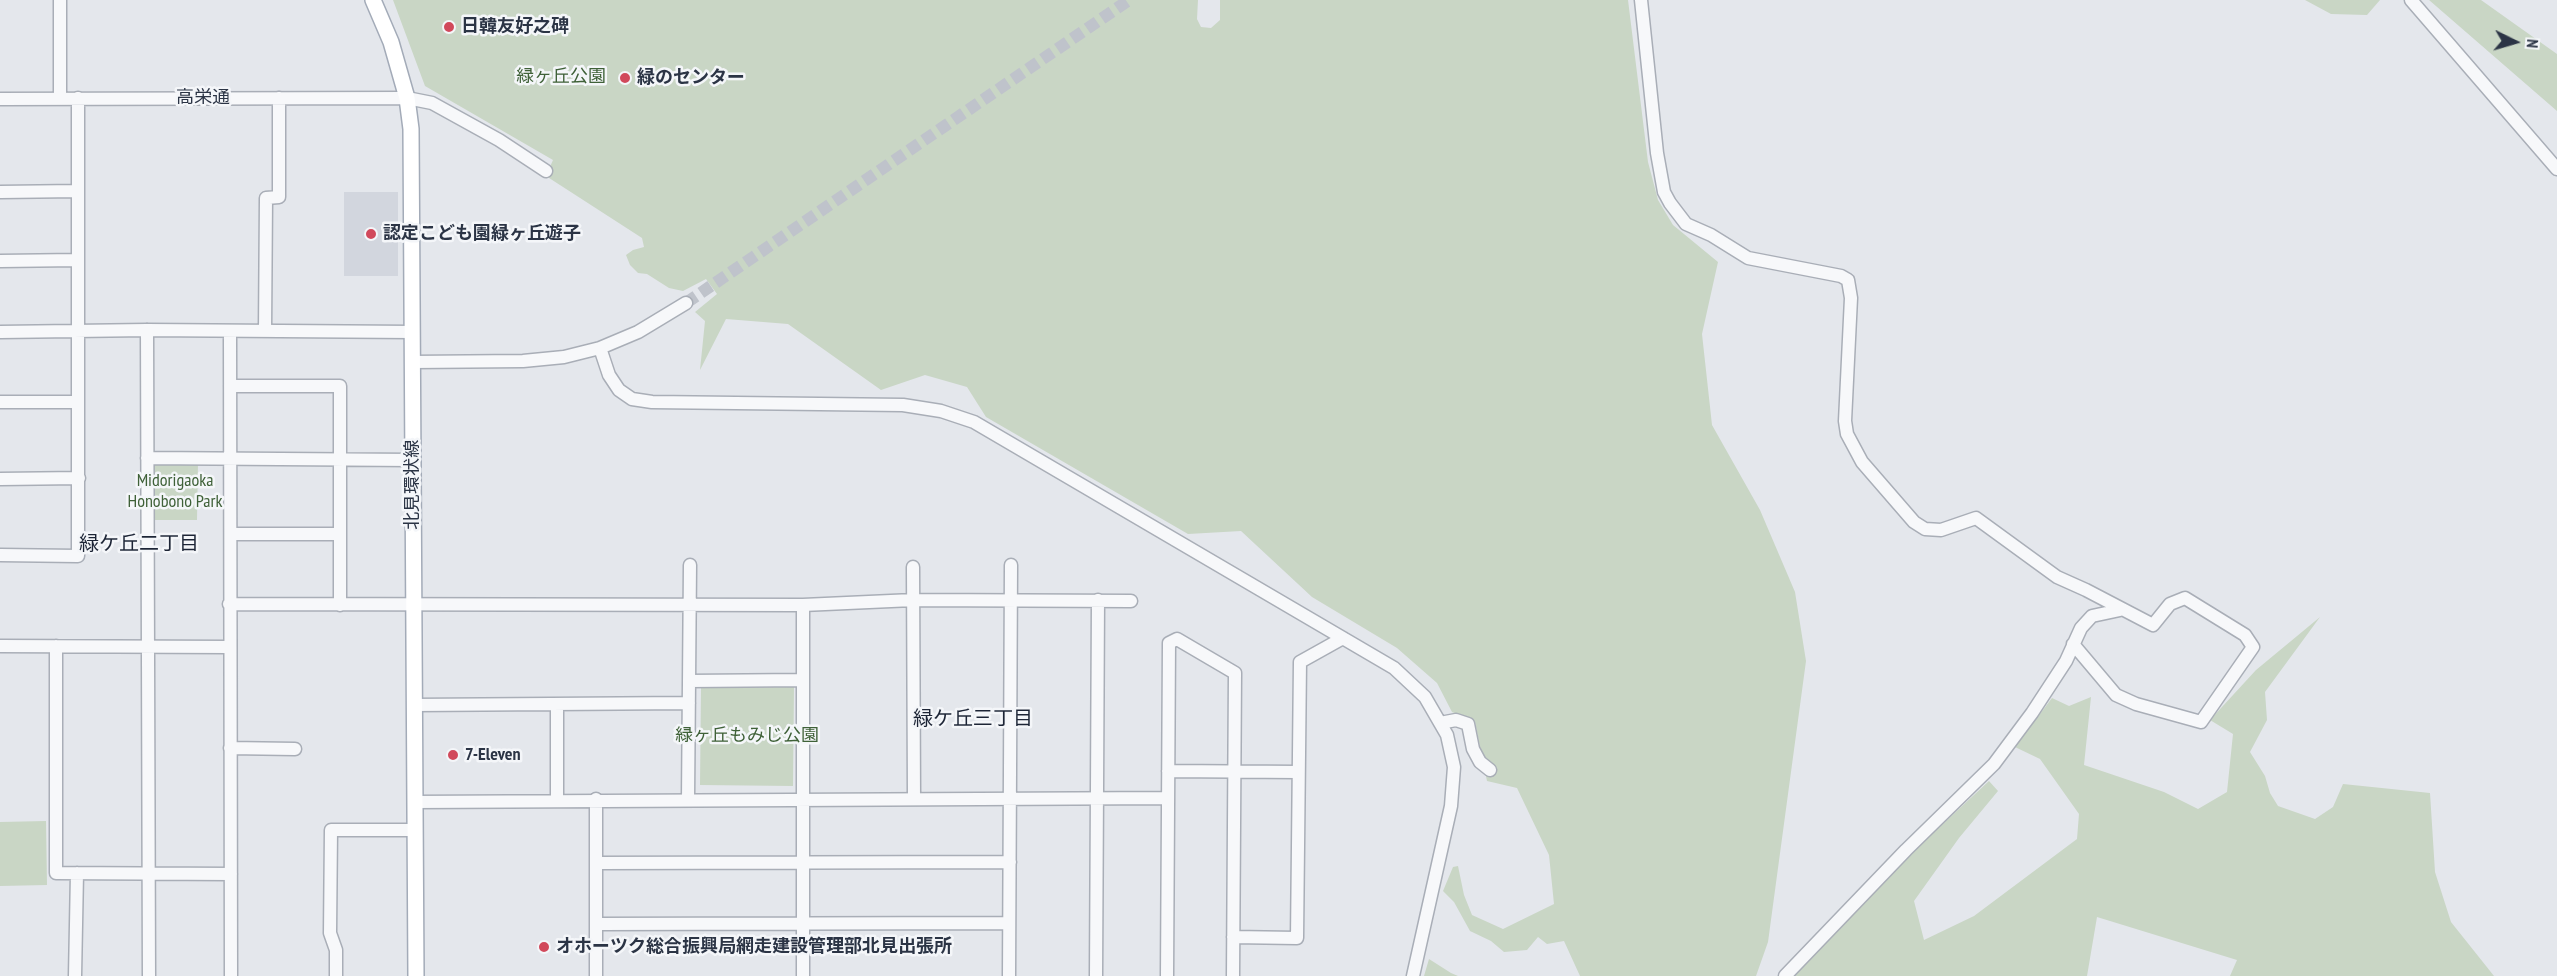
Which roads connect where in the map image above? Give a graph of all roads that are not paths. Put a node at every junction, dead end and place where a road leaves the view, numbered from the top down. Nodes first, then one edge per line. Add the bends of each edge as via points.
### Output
1 (60, 0) edge
2 (373, 0) edge
3 (1641, 0) edge
4 (2411, 0) edge
5 (60, 98) junction
6 (78, 98) junction
7 (279, 98) junction
8 (407, 98) junction
9 (0, 99) edge
10 (2557, 168) edge
11 (546, 171) dead end
12 (77, 191) junction
13 (0, 192) edge
14 (77, 260) junction
15 (0, 261) edge
16 (686, 303) tunnel mouth
17 (78, 330) junction
18 (147, 330) junction
19 (0, 332) edge
20 (230, 332) junction
21 (266, 332) junction
22 (413, 332) junction
23 (600, 348) junction
24 (413, 362) junction
25 (230, 386) junction
26 (0, 402) edge
27 (78, 402) junction
28 (147, 458) junction
29 (231, 458) junction
30 (340, 459) junction
31 (412, 460) junction
32 (79, 478) junction
33 (0, 479) edge
34 (231, 534) junction
35 (340, 534) junction
36 (0, 555) edge
37 (690, 565) dead end
38 (1011, 565) dead end
39 (913, 567) dead end
40 (913, 600) junction
41 (1098, 600) junction
42 (1010, 601) junction
43 (1131, 601) dead end
44 (229, 604) junction
45 (340, 605) junction
46 (414, 605) junction
47 (689, 605) junction
48 (803, 605) junction
49 (2120, 610) junction
50 (1343, 638) junction
51 (2073, 644) junction
52 (0, 646) edge
53 (56, 646) junction
54 (146, 647) junction
55 (229, 647) junction
56 (803, 680) junction
57 (689, 681) junction
58 (689, 703) junction
59 (414, 705) junction
60 (557, 705) junction
61 (1440, 723) junction
62 (230, 748) junction
63 (295, 749) dead end
64 (1490, 770) dead end
65 (1168, 771) junction
66 (1235, 771) junction
67 (1298, 772) junction
68 (1097, 797) junction
69 (1011, 798) junction
70 (1168, 798) junction
71 (596, 799) junction
72 (688, 799) junction
73 (914, 799) junction
74 (557, 800) junction
75 (803, 800) junction
76 (415, 802) junction
77 (415, 830) junction
78 (804, 862) junction
79 (1010, 862) junction
80 (597, 863) junction
81 (77, 873) junction
82 (148, 874) junction
83 (231, 874) junction
84 (803, 923) junction
85 (1009, 923) junction
86 (597, 924) junction
87 (1233, 937) junction
88 (75, 976) edge
89 (149, 976) edge
90 (231, 976) edge
91 (336, 976) edge
92 (416, 976) edge
93 (596, 976) edge
94 (803, 976) edge
95 (1009, 976) edge
96 (1096, 976) edge
97 (1167, 976) edge
98 (1233, 976) edge
99 (1413, 976) edge
100 (1785, 976) edge

1 - 5 street
2 - 8 main road, 北見環状線 via 391,42
3 - 49 street via 1657,153 1665,192 1686,224 1748,258 1848,280 1851,298 1845,421 1862,462 1914,522 1925,529 1941,530 1976,518 2057,577
4 - 10 street
5 - 6 street, 高栄通
5 - 9 street, 高栄通
6 - 7 street, 高栄通
6 - 12 street
7 - 8 street, 高栄通
7 - 21 street via 279,197 266,198
8 - 11 street, 高栄通 via 432,103
8 - 22 main road, 北見環状線 via 411,129
12 - 13 street
12 - 14 street
14 - 15 street
14 - 17 street
16 - 23 street via 638,332
17 - 18 street
17 - 19 street
17 - 27 street
18 - 20 street
18 - 28 street
20 - 21 street
20 - 25 street
21 - 22 street
22 - 24 main road, 北見環状線
23 - 24 street via 523,361
23 - 50 street via 609,375 619,390 632,399 903,405 941,411 974,422
24 - 31 main road, 北見環状線
25 - 29 street
25 - 30 street via 340,386
26 - 27 street
27 - 32 street
28 - 29 street
28 - 54 street
29 - 30 street
29 - 34 street
30 - 31 street
30 - 35 street
31 - 46 main road, 北見環状線
32 - 33 street
32 - 36 street via 78,556
34 - 35 street
34 - 44 street
35 - 45 street
37 - 47 street
38 - 42 street
39 - 40 street
40 - 42 street
40 - 48 street
40 - 73 street
41 - 42 street
41 - 43 street
41 - 68 street
42 - 69 street
44 - 45 street
44 - 55 street
45 - 46 street
46 - 47 street
46 - 59 main road, 北見環状線
47 - 48 street
47 - 57 street
48 - 56 street
49 - 51 street via 2092,616 2080,628
49 - 51 street via 2153,626 2170,604 2185,598 2246,635 2253,647 2201,722 2116,695
50 - 61 street via 1394,668 1425,697
50 - 67 street via 1300,662
51 - 100 street via 2066,661 1994,764
52 - 53 street
53 - 54 street
53 - 81 street via 57,873
54 - 55 street
54 - 82 street
55 - 62 street
56 - 57 street
56 - 75 street
57 - 58 street
58 - 60 street
58 - 72 street
59 - 60 street
59 - 76 main road, 北見環状線
60 - 74 street
61 - 64 street via 1456,720 1468,724 1473,748 1480,762
61 - 99 street via 1448,735 1454,767 1451,806
62 - 63 street
62 - 83 street
65 - 66 street
65 - 66 street via 1169,643 1176,639 1235,673
65 - 70 street
66 - 67 street
66 - 87 street
67 - 87 street via 1297,938
68 - 69 street
68 - 70 street
68 - 96 street
69 - 73 street
69 - 79 street
70 - 97 street
71 - 72 street
71 - 74 street
71 - 80 street
72 - 75 street
73 - 75 street
74 - 76 street
75 - 78 street
76 - 77 main road, 北見環状線
77 - 91 street via 331,830 330,933 336,950
77 - 92 main road, 北見環状線
78 - 79 street
78 - 80 street
78 - 84 street
79 - 85 street
80 - 86 street
81 - 82 street
81 - 88 street
82 - 83 street
82 - 89 street
83 - 90 street
84 - 85 street
84 - 86 street
84 - 94 street
85 - 95 street
86 - 93 street
87 - 98 street

